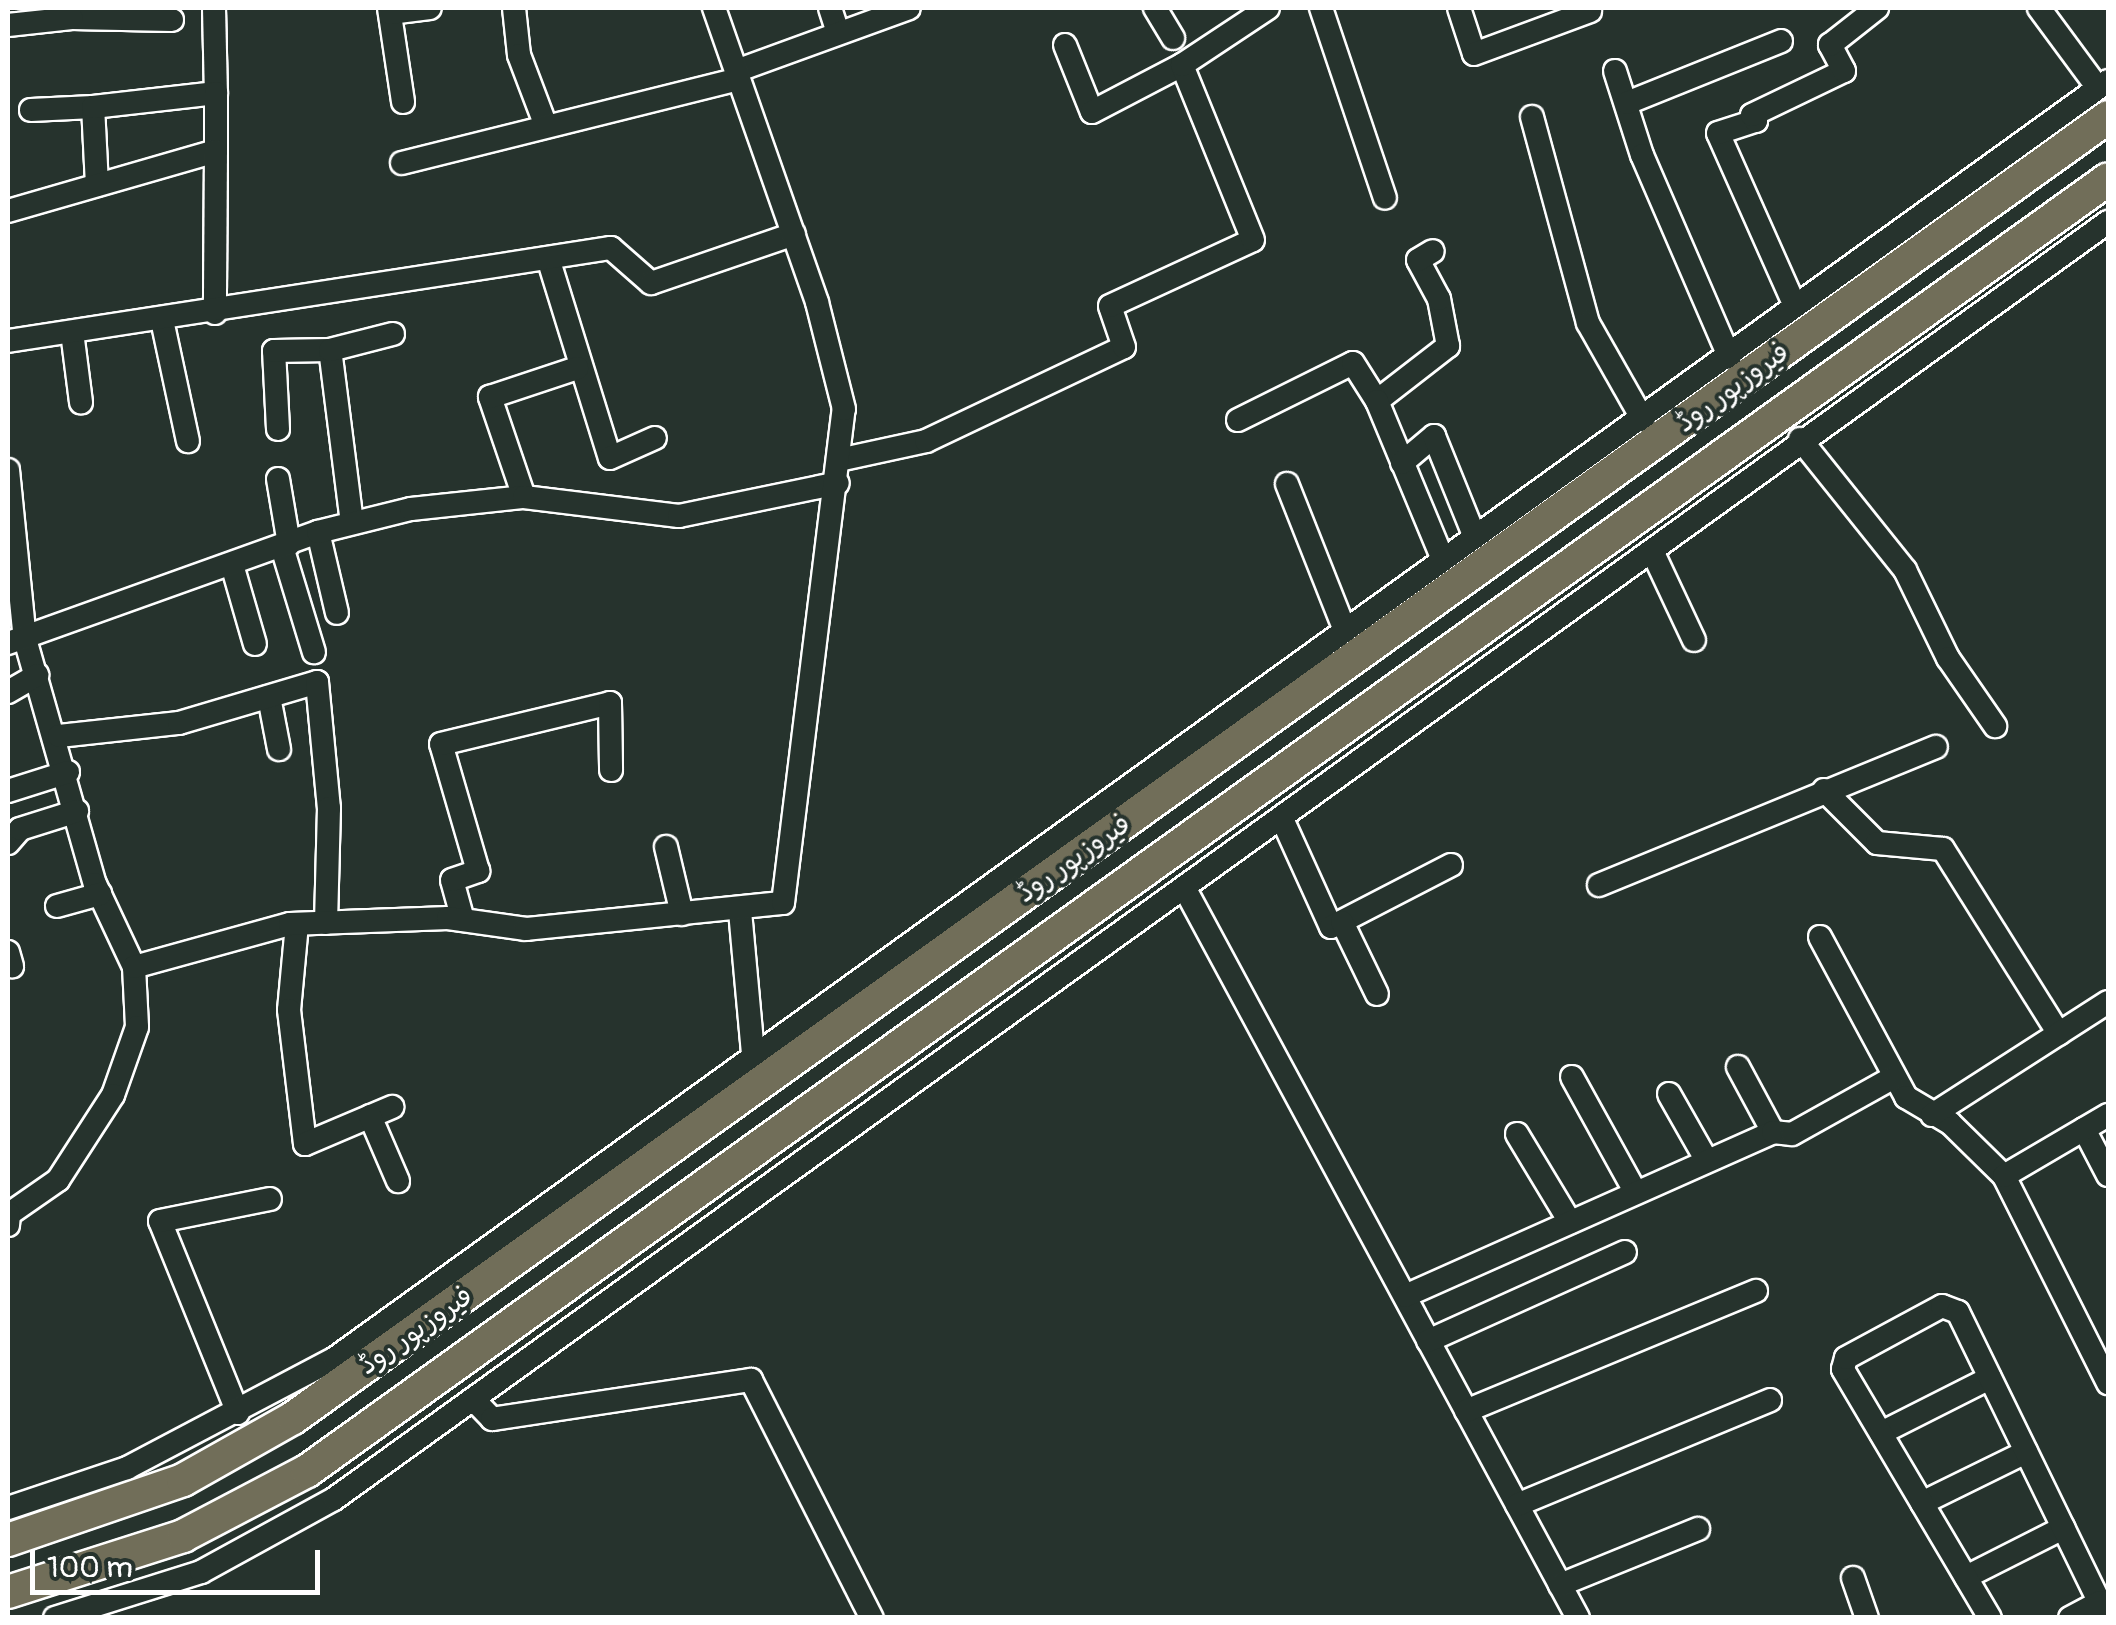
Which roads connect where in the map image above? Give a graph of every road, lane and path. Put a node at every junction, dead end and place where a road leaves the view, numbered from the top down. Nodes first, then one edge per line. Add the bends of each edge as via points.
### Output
1 (214, 8) edge
2 (430, 8) edge
3 (514, 8) edge
4 (714, 8) edge
5 (830, 8) edge
6 (909, 8) edge
7 (1155, 8) edge
8 (1321, 8) edge
9 (1459, 8) edge
10 (1878, 8) edge
11 (2039, 8) edge
12 (1262, 9) edge
13 (1592, 9) edge
14 (390, 10) edge
15 (72, 13) edge
16 (172, 20) dead end
17 (8, 25) edge
18 (838, 34) junction
19 (1173, 38) dead end
20 (1781, 41) dead end
21 (1065, 45) dead end
22 (1182, 66) junction
23 (1614, 71) dead end
24 (737, 75) junction
25 (216, 93) junction
26 (2105, 95) edge
27 (403, 102) dead end
28 (1627, 102) junction
29 (93, 107) junction
30 (31, 110) dead end
31 (1532, 117) dead end
32 (546, 126) junction
33 (216, 151) junction
34 (402, 162) dead end
35 (2108, 179) edge
36 (98, 186) junction
37 (1385, 198) dead end
38 (8, 211) edge
39 (2108, 222) edge
40 (794, 234) junction
41 (1433, 252) dead end
42 (548, 258) junction
43 (1795, 306) junction
44 (216, 312) junction
45 (162, 320) junction
46 (72, 332) junction
47 (394, 334) dead end
48 (8, 341) edge
49 (330, 350) junction
50 (1730, 358) junction
51 (1884, 358) junction
52 (577, 368) junction
53 (1729, 391) junction
54 (1377, 401) junction
55 (81, 402) dead end
56 (1238, 420) dead end
57 (1643, 420) junction
58 (278, 429) dead end
59 (1757, 431) junction
60 (655, 438) dead end
61 (1800, 439) junction
62 (188, 441) dead end
63 (1402, 463) junction
64 (8, 470) edge
65 (839, 472) junction
66 (278, 479) dead end
67 (1287, 484) dead end
68 (524, 497) junction
69 (352, 524) junction
70 (318, 532) junction
71 (1474, 535) junction
72 (286, 545) junction
73 (1652, 553) junction
74 (1442, 555) junction
75 (233, 568) junction
76 (338, 612) dead end
77 (1344, 628) junction
78 (1694, 640) dead end
79 (16, 641) edge
80 (255, 644) dead end
81 (314, 652) dead end
82 (38, 675) junction
83 (8, 692) edge
84 (269, 697) junction
85 (1270, 700) junction
86 (1995, 726) dead end
87 (59, 736) junction
88 (1936, 746) dead end
89 (279, 749) dead end
90 (611, 770) dead end
91 (68, 772) junction
92 (8, 790) edge
93 (1824, 790) junction
94 (77, 811) junction
95 (1283, 821) junction
96 (8, 844) edge
97 (666, 847) dead end
98 (1451, 865) dead end
99 (1599, 884) dead end
100 (1184, 889) junction
101 (100, 894) junction
102 (57, 906) dead end
103 (740, 911) junction
104 (682, 914) junction
105 (463, 920) junction
106 (1342, 922) junction
107 (326, 923) junction
108 (296, 924) junction
109 (1820, 937) dead end
110 (134, 967) junction
111 (1377, 994) dead end
112 (2108, 1002) edge
113 (2059, 1034) junction
114 (753, 1053) junction
115 (1738, 1067) dead end
116 (1572, 1076) dead end
117 (1892, 1078) junction
118 (1669, 1094) dead end
119 (1932, 1115) junction
120 (2108, 1115) edge
121 (2084, 1129) junction
122 (1773, 1132) junction
123 (1516, 1134) dead end
124 (1707, 1161) junction
125 (2108, 1174) edge
126 (2004, 1176) junction
127 (398, 1181) dead end
128 (1636, 1192) junction
129 (270, 1198) dead end
130 (1570, 1222) junction
131 (8, 1226) edge
132 (534, 1233) junction
133 (1625, 1252) dead end
134 (1756, 1291) dead end
135 (1404, 1296) junction
136 (1428, 1341) junction
137 (1990, 1378) junction
138 (2108, 1384) edge
139 (473, 1399) junction
140 (1770, 1400) dead end
141 (1466, 1411) junction
142 (238, 1412) junction
143 (1882, 1433) junction
144 (2026, 1452) junction
145 (1922, 1503) junction
146 (1517, 1505) junction
147 (8, 1508) edge
148 (2064, 1528) junction
149 (1698, 1529) dead end
150 (8, 1540) edge
151 (1966, 1577) junction
152 (1853, 1578) dead end
153 (1560, 1585) junction
154 (8, 1592) edge
155 (2104, 1610) edge
156 (55, 1618) edge
157 (872, 1618) edge
158 (1578, 1618) edge
159 (1867, 1618) edge
160 (1990, 1618) edge
161 (2070, 1618) edge

1 - 25 street
2 - 14 street
3 - 32 street via 519,54
4 - 24 street
5 - 18 street
6 - 18 street
7 - 19 street
8 - 37 street
9 - 13 street via 1474,54
10 - 43 street via 1830,45 1844,71 1752,115 1756,121 1718,133
11 - 26 street
12 - 22 street
14 - 27 street
15 - 16 street
15 - 17 street
18 - 24 street
20 - 28 street
21 - 22 street via 1092,112
22 - 65 street via 1252,240 1110,306 1124,347 926,441
23 - 28 street
24 - 32 street
24 - 40 street
25 - 29 street
25 - 33 street
26 - 43 street
26 - 53 highway, فیروزپور روڈ
28 - 50 street
29 - 30 street
29 - 36 street
31 - 57 street via 1588,322
32 - 34 street
33 - 36 street
33 - 44 street
35 - 51 highway, فیروزپور روڈ
36 - 38 street
39 - 51 street
40 - 42 street via 651,284 611,248
40 - 65 street via 835,357 844,409
41 - 54 street via 1418,260 1439,300 1448,346
42 - 44 street
42 - 52 street
43 - 50 street
44 - 45 street
45 - 46 street
45 - 62 street
46 - 48 street
46 - 55 street
47 - 49 street
49 - 58 street via 274,351
49 - 69 street
50 - 57 street
51 - 59 highway, فیروزپور روڈ
51 - 61 street
52 - 60 street via 610,458
52 - 68 street via 490,397
53 - 59 highway
53 - 85 highway, فیروزپور روڈ
54 - 56 street via 1353,364
54 - 63 street
57 - 71 street
59 - 154 highway, فیروزپور روڈ via 307,1471 150,1550
61 - 73 street
61 - 86 street via 1905,570 1948,658
63 - 71 street via 1434,436
63 - 74 street
64 - 79 street
65 - 68 street via 679,516
65 - 103 street via 794,862 783,904
66 - 72 street
67 - 77 street
68 - 69 street
69 - 70 street
70 - 72 street
70 - 76 street
71 - 74 street
72 - 75 street
72 - 81 street
73 - 78 street
73 - 95 street
74 - 77 street
75 - 79 street via 130,596
75 - 80 street
77 - 85 street
79 - 82 street
82 - 83 street
82 - 87 street
84 - 87 street via 180,723
84 - 89 street
84 - 107 street via 318,682 328,808
85 - 114 street
85 - 132 highway, فیروزپور روڈ
87 - 91 street
88 - 93 street
90 - 105 street via 610,704 441,744 478,871 452,880
91 - 92 street
91 - 94 street
93 - 99 street
93 - 113 street via 1876,843 1942,849
94 - 96 street via 20,828
94 - 101 street
95 - 100 street
95 - 106 street via 1331,928
97 - 104 street
98 - 106 street
100 - 135 street
100 - 139 street
101 - 102 street
101 - 110 street
103 - 104 street
103 - 114 street
104 - 105 street via 526,929
105 - 107 street
106 - 111 street
107 - 108 street
108 - 110 street
108 - 127 street via 290,1010 305,1144 381,1112
109 - 117 street
110 - 131 street via 137,1027 113,1095 58,1180 9,1214
112 - 113 street
113 - 119 street
114 - 132 street
115 - 122 street
116 - 128 street
117 - 119 street
117 - 122 street via 1792,1134
118 - 124 street
119 - 126 street
120 - 121 street
121 - 125 street
121 - 126 street
122 - 124 street
123 - 130 street
124 - 128 street
126 - 138 street
128 - 130 street
129 - 142 street via 160,1221
130 - 135 street
132 - 142 street
132 - 150 highway, فیروزپور روڈ via 231,1455 116,1508
133 - 136 street
134 - 141 street
135 - 136 street
136 - 141 street
137 - 143 street
137 - 143 street via 1958,1312 1942,1306 1843,1362
137 - 144 street
139 - 156 street via 270,1536 201,1572
139 - 157 street via 492,1419 751,1380
140 - 146 street
141 - 146 street
142 - 147 street via 127,1468
143 - 145 street
144 - 145 street
144 - 148 street
145 - 151 street
146 - 153 street
148 - 151 street
148 - 155 street
149 - 153 street
151 - 160 street
152 - 159 street
153 - 158 street
155 - 161 street

